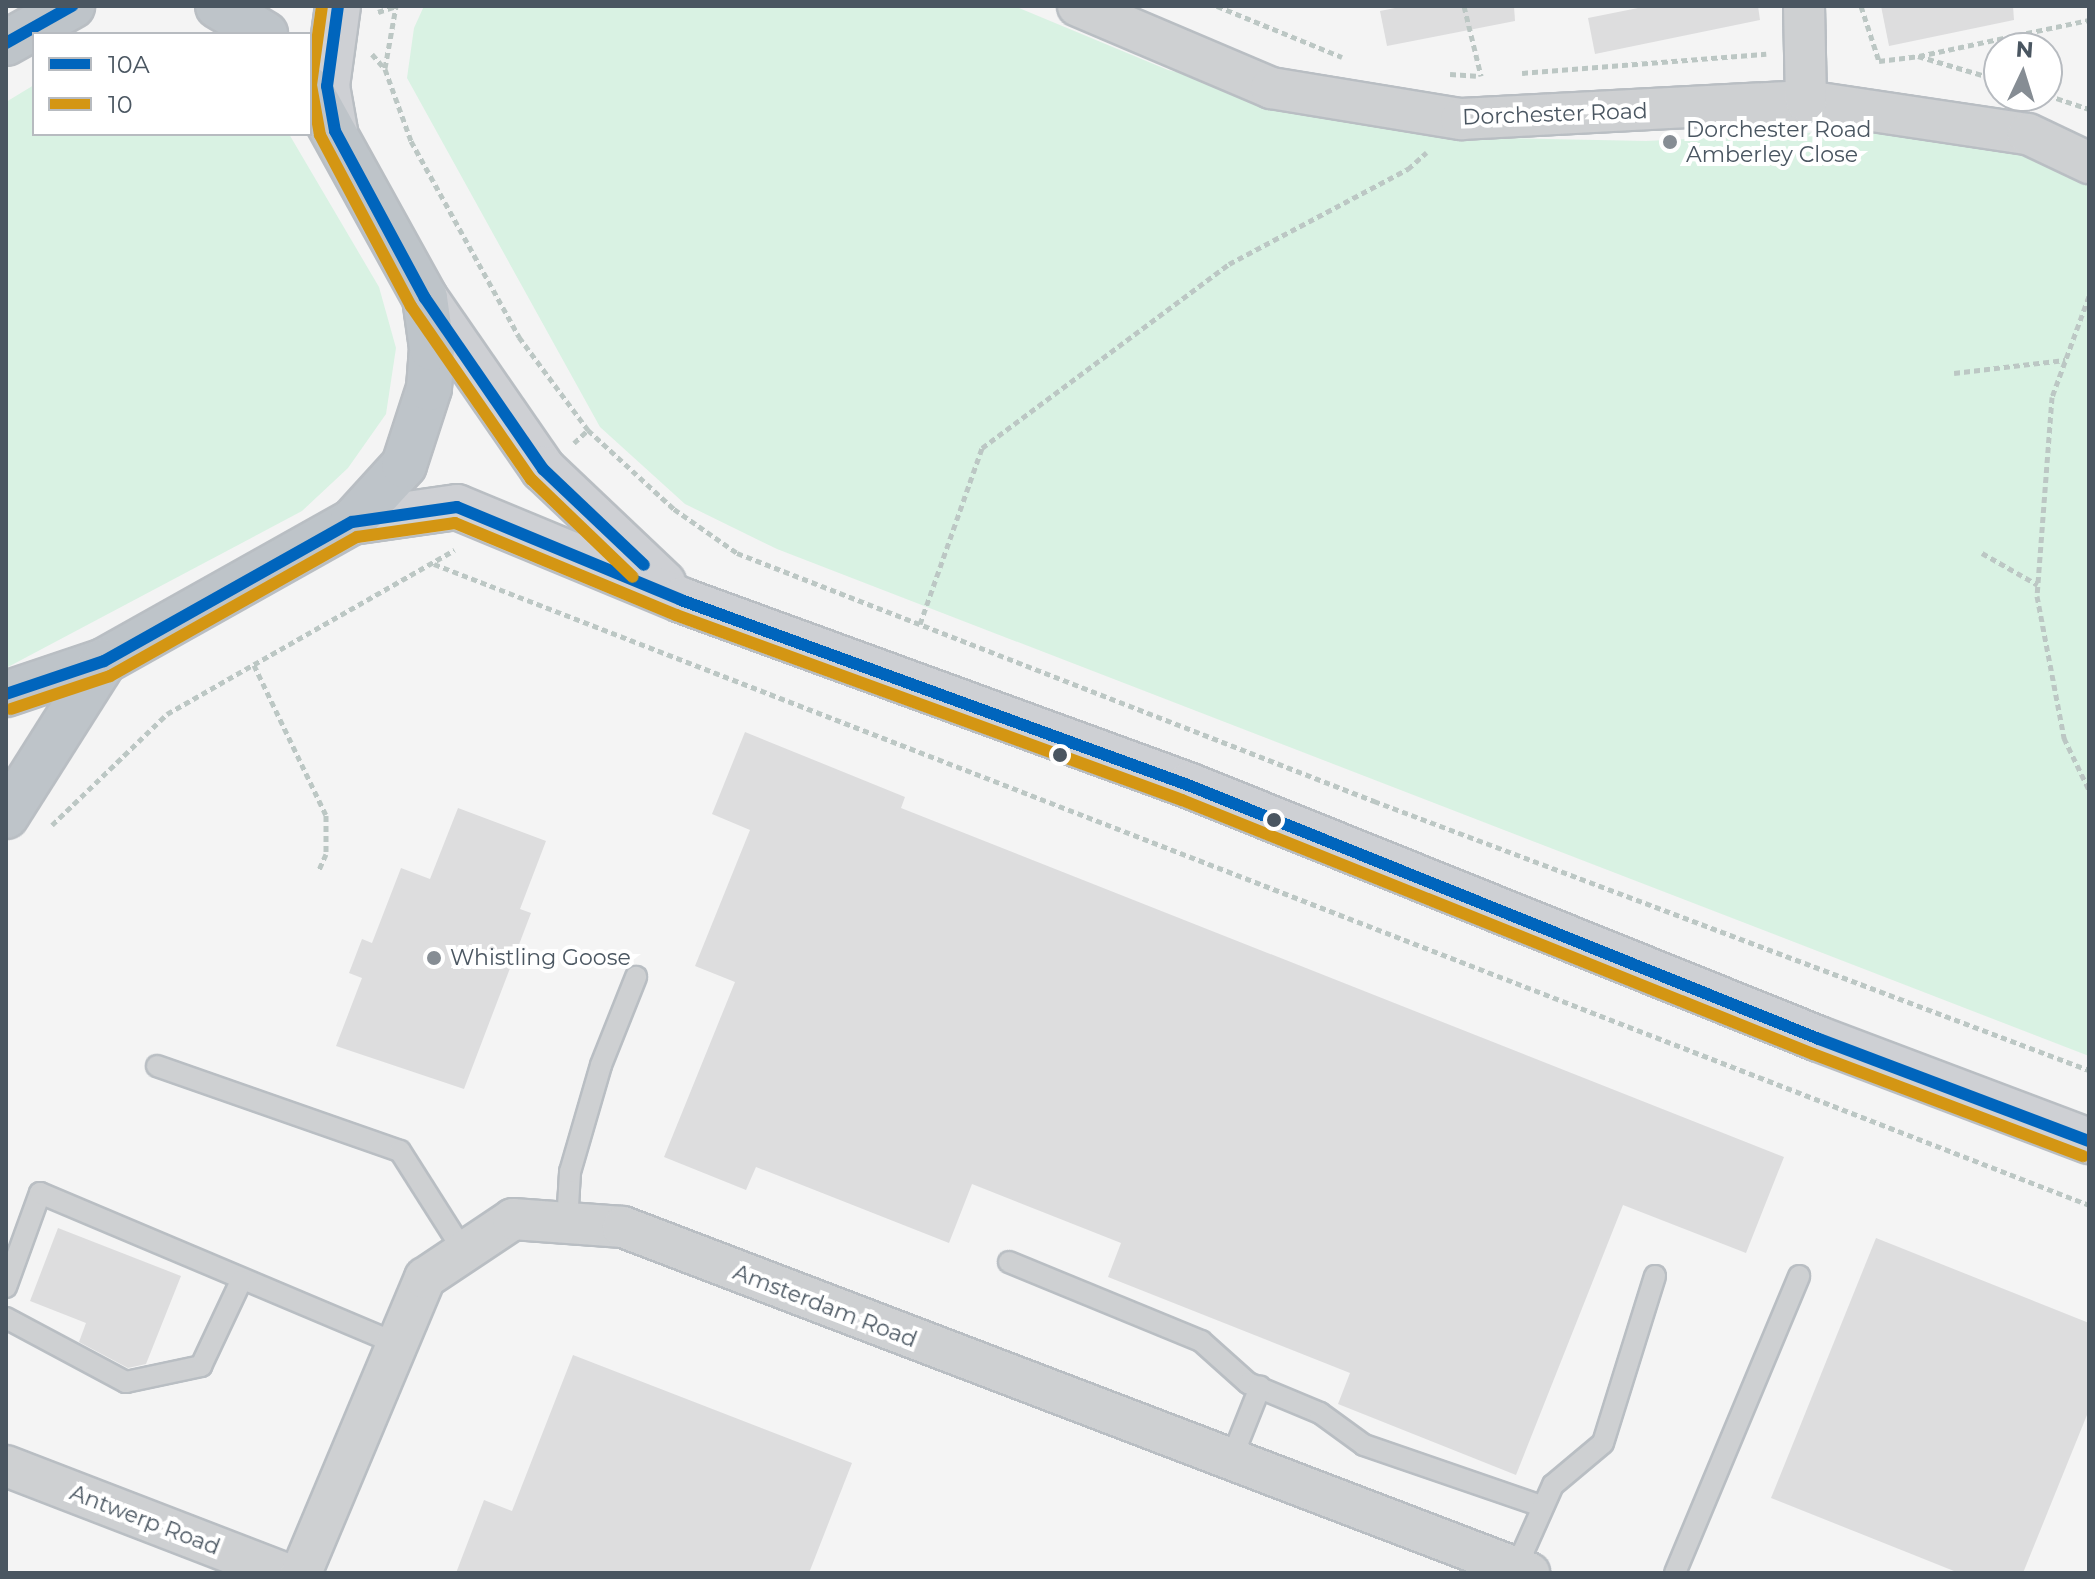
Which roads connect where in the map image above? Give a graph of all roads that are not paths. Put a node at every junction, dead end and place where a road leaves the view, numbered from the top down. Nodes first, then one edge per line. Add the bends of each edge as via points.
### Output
1 (72, 6) edge
2 (218, 6) edge
3 (1078, 6) edge
4 (1804, 6) edge
5 (337, 8) edge
6 (1139, 19) edge
7 (262, 32) edge
8 (6, 43) edge
9 (312, 93) edge
10 (1806, 101) junction
11 (335, 131) junction
12 (2089, 163) edge
13 (425, 298) junction
14 (352, 522) junction
15 (681, 600) junction
16 (104, 661) junction
17 (6, 694) edge
18 (6, 816) edge
19 (636, 977) dead end
20 (157, 1066) dead end
21 (2089, 1141) edge
22 (567, 1223) junction
23 (464, 1252) junction
24 (1009, 1262) dead end
25 (1655, 1276) dead end
26 (1799, 1276) dead end
27 (241, 1281) junction
28 (6, 1287) edge
29 (6, 1318) edge
30 (395, 1343) junction
31 (1260, 1387) junction
32 (1231, 1460) junction
33 (6, 1466) edge
34 (1541, 1506) junction
35 (1522, 1570) edge
36 (284, 1573) edge
37 (301, 1573) edge
38 (1675, 1573) edge

1 - 8 highway
2 - 7 highway
3 - 6 street, Dorchester Road
4 - 10 street
5 - 11 street via 327,86
6 - 10 street, Dorchester Road via 1271,88 1461,119
9 - 11 highway
10 - 12 street, Dorchester Road via 2028,134
11 - 13 highway
13 - 14 highway via 432,348 418,431 404,465
13 - 15 street via 543,469
14 - 15 street via 457,507
14 - 16 highway
15 - 21 street via 1188,785 1819,1039
16 - 17 highway via 35,689
16 - 18 highway
19 - 22 lane via 601,1065 570,1172
20 - 23 lane via 392,1147 411,1163
22 - 23 street, Amsterdam Road via 513,1219
22 - 32 street, Amsterdam Road via 623,1227
23 - 30 street, Amsterdam Road via 425,1278
24 - 31 lane via 1201,1341
25 - 34 lane via 1603,1443 1553,1485
26 - 38 lane
27 - 28 lane via 40,1193
27 - 29 lane via 201,1366 126,1382
27 - 30 lane
30 - 37 street, Amsterdam Road
31 - 32 lane
31 - 34 lane via 1320,1413 1364,1445
32 - 35 street, Amsterdam Road
33 - 36 street, Antwerp Road
34 - 35 lane

